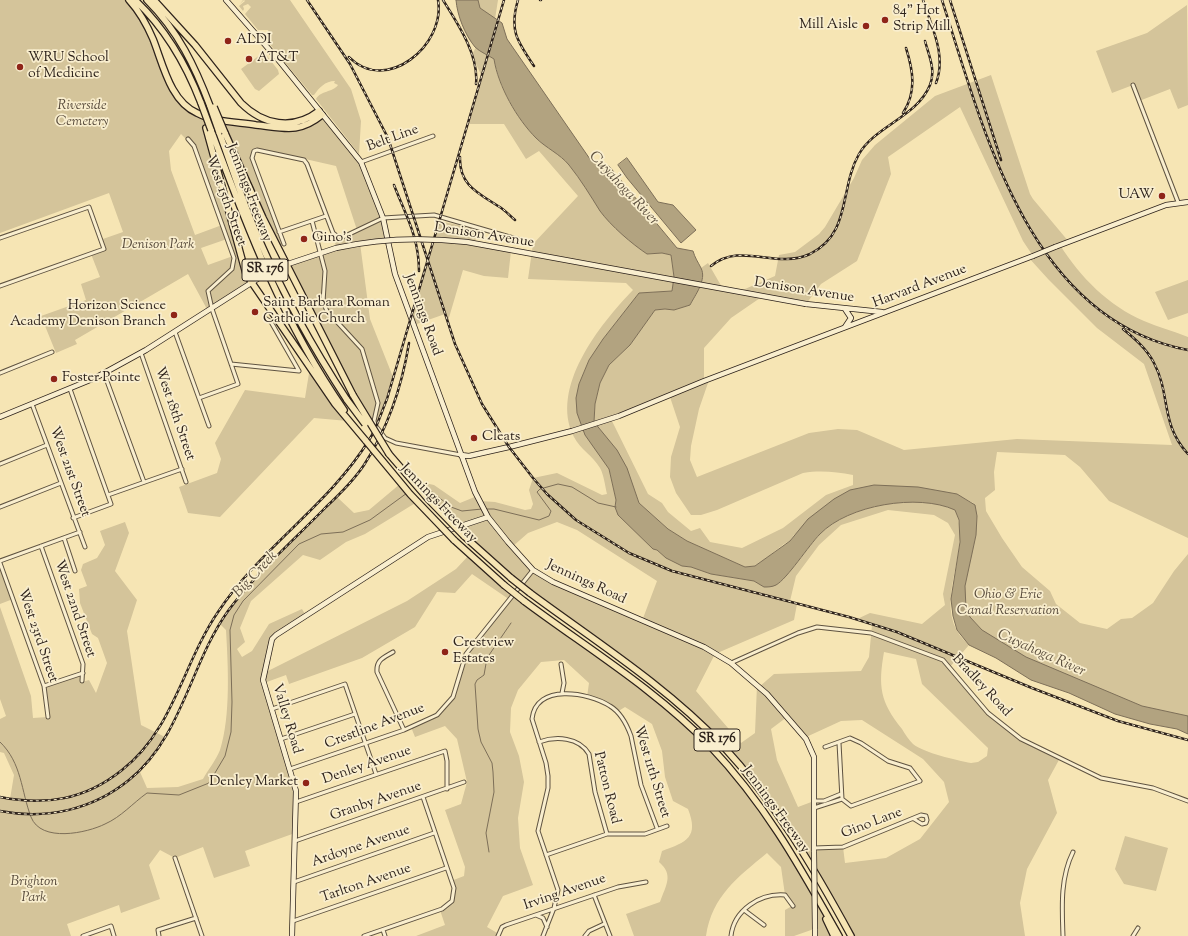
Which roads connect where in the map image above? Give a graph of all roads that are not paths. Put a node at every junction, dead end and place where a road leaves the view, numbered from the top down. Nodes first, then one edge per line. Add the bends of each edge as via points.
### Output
1 (129, 0) edge
2 (135, 0) edge
3 (147, 0) edge
4 (154, 0) edge
5 (226, 0) edge
6 (1133, 85) dead end
7 (321, 113) junction
8 (209, 129) junction
9 (222, 132) junction
10 (433, 136) dead end
11 (188, 139) dead end
12 (361, 162) junction
13 (1178, 202) junction
14 (1188, 202) edge
15 (326, 216) junction
16 (383, 218) junction
17 (312, 220) junction
18 (279, 232) junction
19 (0, 238) edge
20 (526, 242) dead end
21 (284, 244) dead end
22 (321, 252) junction
23 (285, 265) junction
24 (252, 282) junction
25 (0, 286) edge
26 (212, 309) junction
27 (845, 309) junction
28 (884, 312) junction
29 (265, 318) dead end
30 (845, 327) junction
31 (175, 332) junction
32 (52, 352) dead end
33 (141, 353) junction
34 (231, 364) junction
35 (0, 373) edge
36 (104, 373) junction
37 (70, 389) junction
38 (199, 398) junction
39 (336, 402) junction
40 (32, 404) junction
41 (0, 417) edge
42 (209, 426) dead end
43 (47, 445) junction
44 (389, 454) junction
45 (461, 455) junction
46 (0, 464) edge
47 (182, 469) junction
48 (144, 482) junction
49 (186, 482) dead end
50 (60, 483) junction
51 (108, 495) junction
52 (0, 507) edge
53 (487, 515) junction
54 (73, 518) junction
55 (80, 532) junction
56 (64, 538) junction
57 (41, 546) junction
58 (85, 547) dead end
59 (0, 562) edge
60 (533, 570) junction
61 (75, 571) dead end
62 (393, 652) dead end
63 (731, 663) junction
64 (561, 664) dead end
65 (83, 673) junction
66 (82, 680) dead end
67 (44, 686) junction
68 (562, 693) junction
69 (272, 709) junction
70 (355, 714) junction
71 (48, 717) dead end
72 (404, 730) junction
73 (281, 739) junction
74 (539, 742) junction
75 (839, 743) junction
76 (365, 744) junction
77 (825, 747) dead end
78 (290, 769) junction
79 (376, 774) junction
80 (464, 782) dead end
81 (447, 789) junction
82 (423, 797) junction
83 (842, 797) junction
84 (1188, 801) edge
85 (296, 802) junction
86 (814, 802) junction
87 (814, 808) junction
88 (914, 819) dead end
89 (667, 826) dead end
90 (657, 828) junction
91 (434, 833) junction
92 (606, 834) junction
93 (295, 841) junction
94 (814, 850) junction
95 (1073, 852) dead end
96 (546, 855) junction
97 (176, 858) dead end
98 (446, 868) junction
99 (294, 882) junction
100 (646, 882) dead end
101 (812, 888) junction
102 (594, 895) junction
103 (793, 906) dead end
104 (554, 908) junction
105 (744, 910) junction
106 (536, 915) junction
107 (196, 918) junction
108 (293, 921) junction
109 (604, 924) junction
110 (764, 926) dead end
111 (547, 927) junction
112 (1138, 928) dead end
113 (383, 930) junction
114 (83, 936) edge
115 (114, 936) edge
116 (159, 936) edge
117 (202, 936) edge
118 (292, 936) edge
119 (364, 936) edge
120 (385, 936) edge
121 (498, 936) edge
122 (543, 936) edge
123 (585, 936) edge
124 (610, 936) edge
125 (731, 936) edge
126 (815, 936) edge
127 (834, 936) edge
128 (840, 936) edge
129 (852, 936) edge
130 (1063, 936) edge
131 (1133, 936) edge

1 - 7 highway via 152,37 175,93 184,104 197,113 211,118 292,129 309,124
2 - 8 highway, bridge via 158,23 175,48 192,79
3 - 9 highway, bridge via 177,35 197,71
4 - 7 highway via 187,35 249,111 268,120 291,123 307,120
5 - 7 street, Jennings Road
6 - 13 street
7 - 12 street, Jennings Road
8 - 24 highway via 246,274
8 - 39 highway, Jennings Freeway / SR 176 via 262,262 297,335
9 - 23 highway
9 - 44 highway, Jennings Freeway / SR 176, bridge via 250,218 278,280 309,339 347,400
10 - 12 street, Belt Line
11 - 26 street, West 15th Street via 194,146 234,258 232,269 208,291
12 - 16 street, Jennings Road
13 - 14 street, Harvard Avenue
13 - 28 street, Harvard Avenue, bridge
15 - 16 street via 334,236 340,238
15 - 17 street
15 - 18 street via 304,160 260,149 254,151 252,158
16 - 20 street via 434,215
16 - 45 street, Jennings Road via 395,274
17 - 18 street
17 - 22 street
18 - 21 street
19 - 25 street via 88,207 104,249
22 - 23 street, Denison Avenue
22 - 27 street, Denison Avenue, bridge via 386,240 442,239
22 - 45 street via 325,271 323,302 330,315 362,348 378,402 375,425 389,441
23 - 24 street, Denison Avenue, bridge
23 - 44 highway, bridge via 353,395
24 - 26 street, Denison Avenue
24 - 39 highway
26 - 31 street, Denison Avenue
26 - 34 street
27 - 28 street, Denison Avenue
27 - 30 street via 851,318
28 - 30 street, Harvard Avenue
29 - 34 street via 271,322 299,371
30 - 45 street, Harvard Avenue via 606,420 572,431 468,456
31 - 33 street, Denison Avenue
31 - 38 street
32 - 35 street
33 - 36 street, Denison Avenue
33 - 47 street, West 18th Street
34 - 38 street via 238,384
36 - 37 street, Denison Avenue
36 - 48 street
37 - 40 street, Denison Avenue
37 - 51 street
38 - 42 street
39 - 101 highway, Jennings Freeway / SR 176, bridge via 410,494 454,540 524,601 657,698 709,746 742,782 766,814 788,845
40 - 41 street, Denison Avenue
40 - 43 street, West 21st Street
43 - 46 street
43 - 50 street, West 21st Street
44 - 129 highway, Jennings Freeway / SR 176, bridge via 433,505 511,578 670,696 722,745 758,787 788,828
45 - 53 street, Jennings Road
47 - 48 street
47 - 49 street, West 18th Street
48 - 51 street
50 - 52 street
50 - 54 street, West 21st Street
51 - 54 street via 111,504
53 - 60 street, Jennings Road
53 - 69 street, Valley Road via 428,537 276,635 270,646 263,680
54 - 55 street, West 21st Street
55 - 56 street
55 - 58 street, West 21st Street
56 - 57 street
56 - 61 street
57 - 59 street
57 - 65 street, West 22nd Street via 83,664
59 - 67 street, West 23rd Street
60 - 63 street, Jennings Road via 553,582 704,648
60 - 72 street, Crestline Avenue via 466,654 453,697 448,704 437,715
62 - 72 street via 380,659 377,672
63 - 84 street, Bradley Road via 817,627 871,633 943,660 988,713 1021,738 1101,778 1153,788
63 - 86 street, Jennings Road via 768,694 806,739 814,762
64 - 68 street via 564,683
65 - 66 street, West 22nd Street
65 - 67 street
67 - 71 street, West 23rd Street
68 - 74 street via 546,697 536,707 532,719
68 - 90 street, West 11th Street via 602,702 611,706 623,720 631,736 641,785
69 - 70 street via 345,684
69 - 73 street, Valley Road
70 - 73 street
70 - 76 street
72 - 76 street, Crestline Avenue
73 - 78 street, Valley Road
74 - 92 street, Patton Road via 554,738 575,741 586,749
74 - 96 street via 548,776 548,788 538,827
75 - 77 street
75 - 83 street
75 - 83 street via 850,738 861,743 888,761 910,768 920,781 851,806
76 - 78 street, Crestline Avenue
76 - 79 street
78 - 85 street, Valley Road via 295,784
79 - 81 street, Denley Avenue via 445,751
79 - 85 street, Denley Avenue
80 - 81 street, Granby Avenue
81 - 82 street, Granby Avenue
82 - 91 street
82 - 93 street, Granby Avenue
83 - 86 street
83 - 87 street
85 - 93 street, Valley Road
86 - 87 street, Jennings Road
87 - 94 street, Jennings Road
88 - 94 street, Gino Lane via 843,847
89 - 90 street
90 - 92 street via 644,834
91 - 98 street
91 - 99 street, Ardoyne Avenue
92 - 96 street
93 - 99 street, Valley Road
94 - 126 street, Jennings Road, bridge
95 - 130 street via 1068,862 1061,897
96 - 104 street via 558,890
97 - 107 street
98 - 108 street, Tarlton Avenue
98 - 113 street via 454,888 452,901 442,909
99 - 108 street, Valley Road
100 - 102 street, Irving Avenue
101 - 127 highway
101 - 128 highway, Jennings Freeway / SR 176
102 - 104 street, Irving Avenue
102 - 109 street
103 - 105 street via 785,895 776,894 753,902
104 - 106 street, Irving Avenue
104 - 111 street
105 - 110 street
105 - 125 street via 734,924
106 - 111 street via 543,918
106 - 121 street, Irving Avenue via 502,927
107 - 116 street via 158,930
107 - 117 street
108 - 118 street, Valley Road
109 - 123 street via 589,931
109 - 124 street
111 - 122 street
112 - 131 street
113 - 119 street
113 - 120 street
114 - 115 street via 111,926

